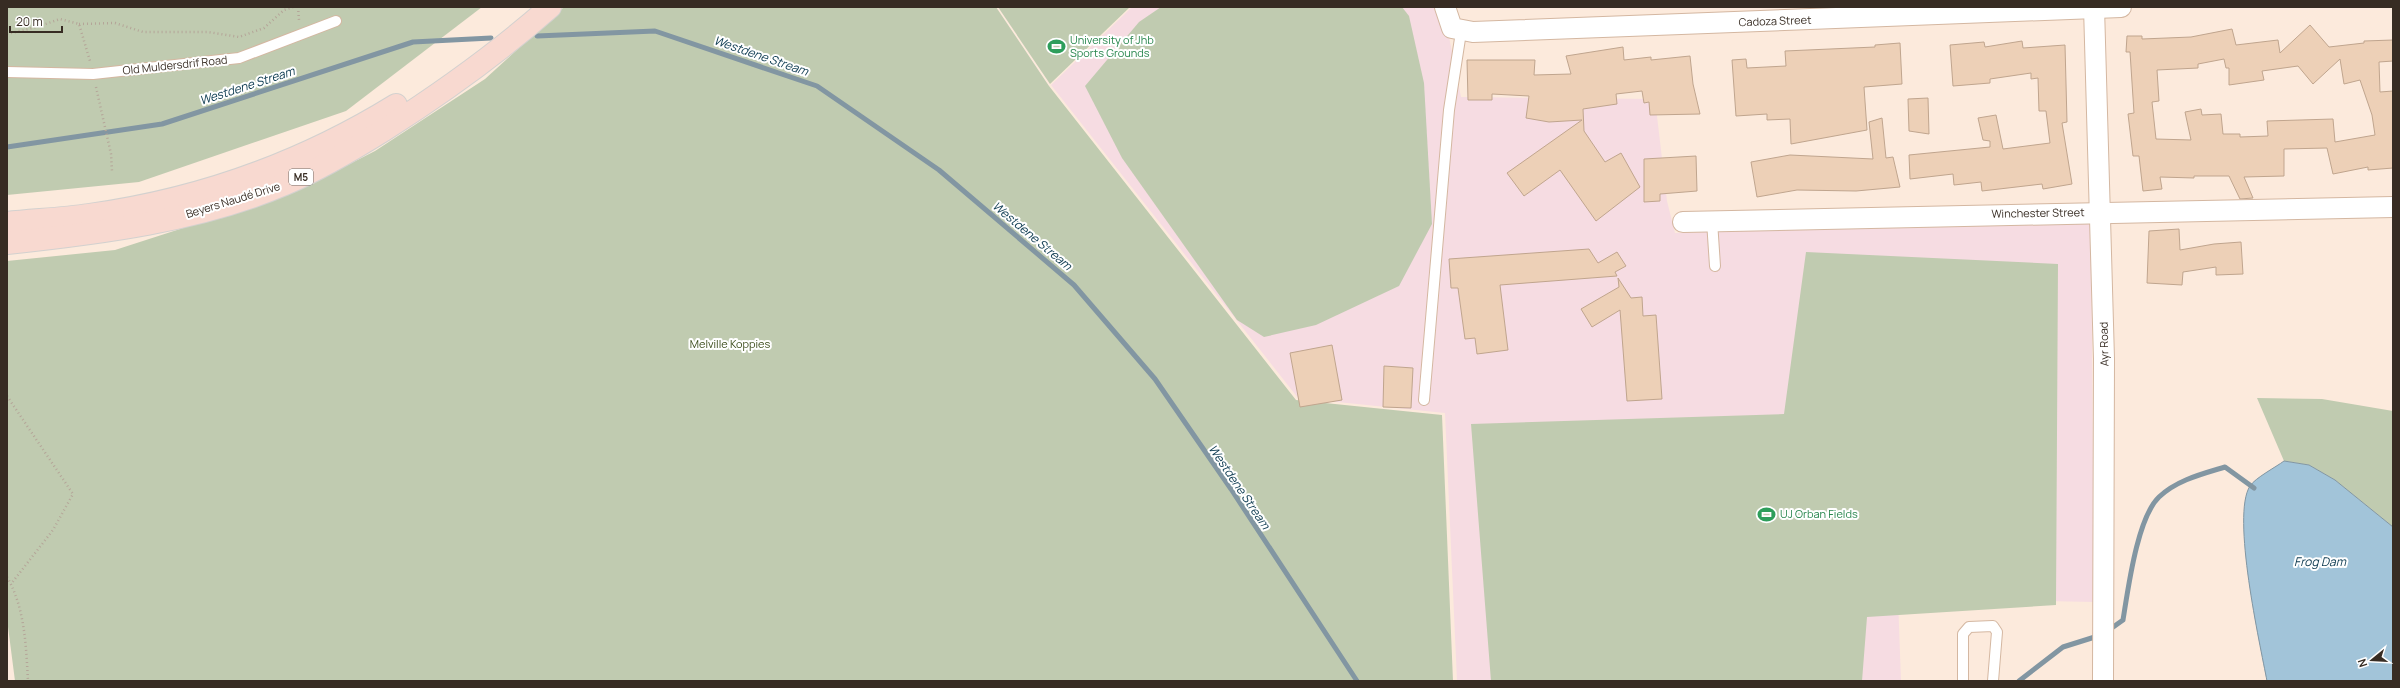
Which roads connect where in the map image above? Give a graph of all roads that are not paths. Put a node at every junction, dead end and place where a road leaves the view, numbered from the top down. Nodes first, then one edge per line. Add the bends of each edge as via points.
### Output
1 (528, 7) edge
2 (550, 7) edge
3 (1445, 7) edge
4 (2094, 7) edge
5 (2121, 7) edge
6 (336, 21) dead end
7 (1461, 32) junction
8 (7, 72) edge
9 (2393, 207) edge
10 (2100, 212) junction
11 (1712, 221) junction
12 (1683, 222) dead end
13 (7, 223) edge
14 (7, 243) edge
15 (1715, 266) dead end
16 (1424, 400) dead end
17 (1963, 681) edge
18 (1993, 681) edge
19 (2103, 681) edge

1 - 13 main road, Beyers Naudé Drive / M5 via 473,54 430,84 341,136 301,156 244,178 158,202 88,215
2 - 14 main road, Beyers Naudé Drive / M5 via 441,93 348,152 284,184 239,200 157,221
3 - 7 street via 1452,28
4 - 5 street, Cadoza Street
4 - 7 street, Cadoza Street
4 - 10 street, Ayr Road
6 - 8 lane, Old Muldersdrif Road via 239,58 93,74
7 - 16 lane via 1449,117
9 - 10 street, Winchester Street
10 - 11 street, Winchester Street
10 - 19 street, Ayr Road via 2104,360
11 - 12 street, Winchester Street
11 - 15 lane
17 - 18 lane via 1963,634 1969,627 1993,626 1997,632

